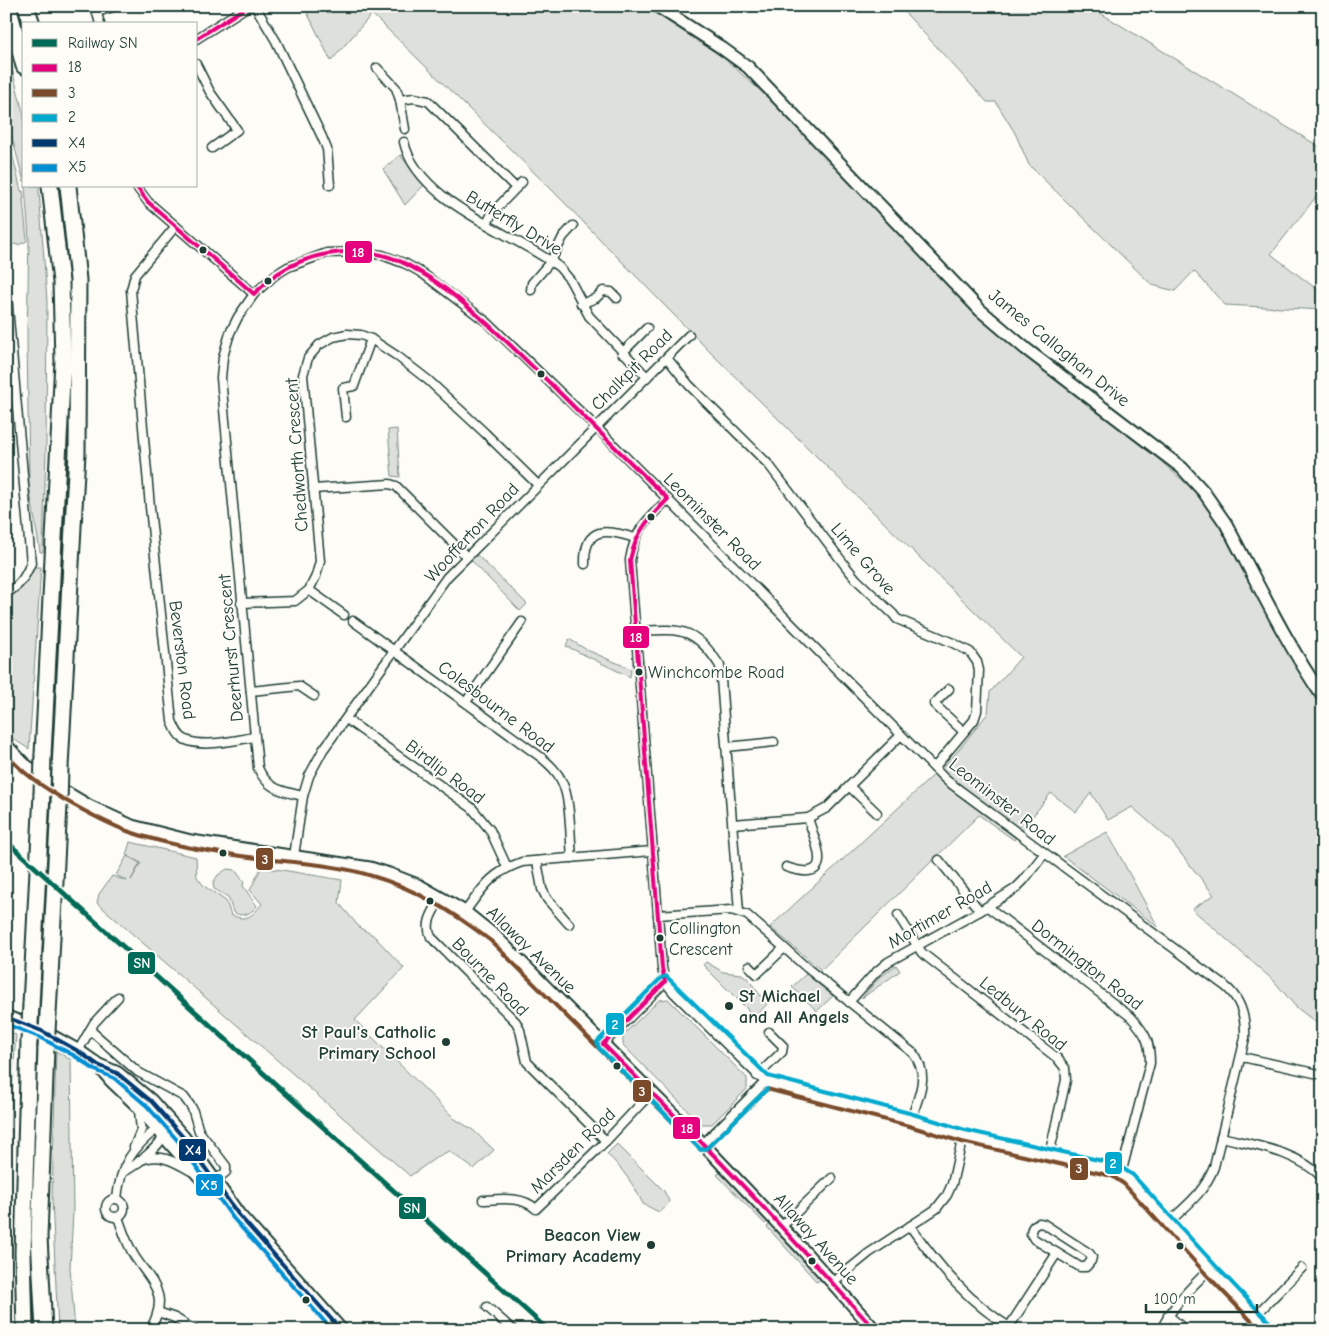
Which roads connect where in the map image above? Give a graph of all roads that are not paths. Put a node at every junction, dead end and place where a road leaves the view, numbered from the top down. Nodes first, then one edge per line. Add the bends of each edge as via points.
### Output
1 (8, 6) edge
2 (26, 6) edge
3 (116, 6) edge
4 (248, 6) edge
5 (255, 6) edge
6 (657, 6) edge
7 (96, 9) edge
8 (31, 22) edge
9 (99, 22) edge
10 (198, 38) edge
11 (22, 58) edge
12 (198, 68) edge
13 (377, 68) dead end
14 (400, 100) junction
15 (404, 128) dead end
16 (404, 142) dead end
17 (212, 148) dead end
18 (522, 182) dead end
19 (330, 185) dead end
20 (50, 188) edge
21 (68, 188) edge
22 (138, 188) edge
23 (516, 188) junction
24 (487, 224) junction
25 (573, 226) dead end
26 (175, 227) junction
27 (551, 261) junction
28 (6, 285) edge
29 (531, 290) dead end
30 (254, 294) junction
31 (617, 298) dead end
32 (581, 304) junction
33 (7, 311) edge
34 (647, 328) dead end
35 (689, 334) dead end
36 (371, 339) junction
37 (622, 353) junction
38 (667, 358) junction
39 (647, 377) junction
40 (346, 417) dead end
41 (596, 427) junction
42 (538, 486) junction
43 (313, 488) junction
44 (668, 499) junction
45 (635, 538) junction
46 (466, 556) junction
47 (585, 564) dead end
48 (309, 590) junction
49 (6, 593) edge
50 (241, 603) junction
51 (344, 615) dead end
52 (353, 621) dead end
53 (522, 622) dead end
54 (635, 631) junction
55 (394, 651) junction
56 (949, 688) dead end
57 (251, 691) junction
58 (314, 696) dead end
59 (1323, 697) edge
60 (466, 702) junction
61 (346, 719) junction
62 (964, 732) junction
63 (902, 735) junction
64 (254, 738) junction
65 (774, 742) dead end
66 (6, 745) edge
67 (727, 746) junction
68 (934, 768) junction
69 (850, 787) junction
70 (303, 796) junction
71 (877, 813) dead end
72 (808, 818) junction
73 (733, 824) junction
74 (652, 851) junction
75 (1044, 854) junction
76 (294, 856) junction
77 (572, 858) junction
78 (537, 860) junction
79 (939, 860) dead end
80 (507, 867) junction
81 (786, 867) dead end
82 (441, 898) junction
83 (984, 909) junction
84 (465, 912) junction
85 (739, 912) junction
86 (658, 915) junction
87 (898, 915) dead end
88 (568, 924) dead end
89 (918, 946) junction
90 (784, 948) junction
91 (749, 966) dead end
92 (665, 982) junction
93 (118, 997) dead end
94 (850, 1002) junction
95 (6, 1017) edge
96 (90, 1030) junction
97 (769, 1032) dead end
98 (603, 1044) junction
99 (78, 1051) junction
100 (1242, 1057) junction
101 (98, 1065) junction
102 (1323, 1075) edge
103 (757, 1076) junction
104 (765, 1082) junction
105 (651, 1093) junction
106 (136, 1104) junction
107 (911, 1120) junction
108 (166, 1130) junction
109 (963, 1136) junction
110 (1221, 1137) junction
111 (606, 1141) junction
112 (703, 1144) junction
113 (132, 1154) junction
114 (1049, 1155) junction
115 (139, 1161) junction
116 (123, 1172) junction
117 (1121, 1174) junction
118 (832, 1178) dead end
119 (1323, 1178) edge
120 (210, 1184) junction
121 (117, 1199) junction
122 (483, 1200) dead end
123 (118, 1217) junction
124 (1168, 1223) junction
125 (910, 1226) junction
126 (781, 1227) junction
127 (1057, 1253) junction
128 (1302, 1268) dead end
129 (1210, 1269) junction
130 (41, 1278) junction
131 (832, 1283) junction
132 (487, 1307) dead end
133 (158, 1312) junction
134 (1168, 1315) junction
135 (1255, 1316) junction
136 (1011, 1328) edge
137 (25, 1330) edge
138 (44, 1330) edge
139 (48, 1330) edge
140 (150, 1330) edge
141 (194, 1330) edge
142 (342, 1330) edge
143 (513, 1330) edge
144 (875, 1330) edge
145 (1161, 1330) edge
146 (1186, 1330) edge
147 (1269, 1330) edge

1 - 11 highway
2 - 8 highway
3 - 7 street
4 - 10 street
5 - 19 street via 276,41 322,137 327,149
6 - 59 street, James Callaghan Drive via 748,67 996,324 1193,479 1216,507
7 - 9 street
12 - 17 street via 210,92 237,130
13 - 14 street via 396,88
14 - 15 street
14 - 23 street via 428,101
16 - 24 street, Butterfly Drive via 407,154 426,180 449,201
18 - 23 street
20 - 137 highway, bridge via 60,282 63,361 28,1041 23,1253
21 - 130 highway, bridge via 78,280 77,443 46,1049 39,1236
22 - 26 street
23 - 24 street
24 - 27 street, Butterfly Drive
25 - 27 street via 563,237
26 - 30 street
26 - 64 street, Beverston Road via 135,275 131,290 172,721 184,740 196,743
27 - 29 street via 532,283
27 - 32 street, Butterfly Drive via 570,280
28 - 33 street
30 - 41 street, Deerhurst Crescent via 288,267 327,253 382,255 406,264 451,293 488,323
30 - 50 street, Deerhurst Crescent via 230,333 221,378
31 - 32 street via 611,292 603,292
32 - 37 street, Butterfly Drive
33 - 49 street via 31,563 25,578
34 - 37 street
35 - 38 street, Chalkpit Road
36 - 40 street via 354,386 343,388
36 - 42 street, Chedworth Crescent via 428,380
36 - 43 street, Chedworth Crescent via 347,334 333,337 319,345 308,358 303,375
37 - 39 street, Butterfly Drive
38 - 39 street, Chalkpit Road
38 - 62 street, Lime Grove via 689,385 769,465 847,568 897,619 970,652 980,670 977,711
39 - 41 street, Chalkpit Road
41 - 42 street, Woofferton Road
41 - 44 street, Leominster Road
42 - 46 street, Woofferton Road
43 - 46 street via 396,486
43 - 48 street, Chedworth Crescent via 320,561
44 - 45 street
44 - 63 street, Leominster Road
45 - 47 street via 608,531 596,535 584,550
45 - 54 street via 630,560
46 - 55 street, Woofferton Road
48 - 50 street via 295,601
48 - 51 street
50 - 57 street, Deerhurst Crescent
52 - 55 street, Colesbourne Road
53 - 60 street
54 - 67 street via 677,630 694,636 710,649 720,666
54 - 74 street
55 - 60 street, Colesbourne Road
55 - 61 street, Woofferton Road
56 - 62 street via 934,704
57 - 58 street via 299,686
57 - 64 street, Deerhurst Crescent
60 - 77 street, Colesbourne Road via 556,771 566,796
61 - 70 street, Woofferton Road via 323,750
61 - 80 street, Birdlip Road via 472,808 490,830
62 - 68 street, Lime Grove
63 - 68 street, Leominster Road
63 - 69 street
64 - 70 street, Deerhurst Crescent via 258,768 268,784 276,790
65 - 67 street
66 - 76 street, Allaway Avenue via 24,764 52,784 132,826 191,841
67 - 73 street
68 - 75 street, Leominster Road
69 - 71 street
69 - 72 street via 827,808
70 - 76 street, Woofferton Road
72 - 73 street
72 - 81 street via 820,858 819,866 804,872
73 - 85 street
74 - 77 street
74 - 86 street
75 - 83 street, Mortimer Road via 1015,889
75 - 100 street, Leominster Road via 1229,989 1245,1020
76 - 82 street, Allaway Avenue via 370,868 420,886
77 - 78 street
78 - 80 street
78 - 88 street via 542,889
79 - 83 street, Dormington Road
80 - 84 street via 485,885
82 - 84 street, Allaway Avenue
82 - 111 street, Bourne Road via 427,922 431,937 516,1022 527,1062
83 - 89 street, Mortimer Road
83 - 117 street, Dormington Road via 1131,1017 1147,1038 1150,1063
84 - 98 street, Allaway Avenue via 495,936
85 - 86 street
85 - 90 street via 747,915
86 - 92 street
87 - 89 street
89 - 94 street, Mortimer Road via 888,962
89 - 114 street, Ledbury Road via 922,953 1057,1058 1065,1068 1066,1080
90 - 91 street via 757,974
90 - 94 street
92 - 98 street
92 - 103 street
93 - 96 street
94 - 107 street via 919,1060 924,1078
95 - 99 main road via 42,1031
96 - 99 street
96 - 120 street via 138,1072 184,1097 192,1108 199,1131 226,1166 226,1172
97 - 103 street via 783,1046 782,1052
98 - 105 street, Allaway Avenue
99 - 101 main road
100 - 102 street
100 - 110 street, Leominster Road
101 - 106 main road
101 - 108 main road via 122,1078 159,1117
103 - 104 street
104 - 107 street
104 - 112 street
105 - 111 street, Marsden Road
105 - 112 street, Allaway Avenue
106 - 108 main road
106 - 113 street via 141,1130
107 - 109 street
108 - 113 street
108 - 115 street via 160,1142
108 - 120 main road
109 - 114 street
109 - 125 street via 952,1184 946,1196 936,1209
110 - 119 street via 1291,1156
110 - 124 street, Leominster Road via 1214,1167 1202,1190
111 - 122 street, Marsden Road via 536,1209 524,1201
112 - 126 street, Allaway Avenue
113 - 116 street
114 - 117 street
115 - 116 street
115 - 120 street via 153,1156 164,1157
116 - 121 street
117 - 124 street
118 - 126 street
120 - 142 main road via 224,1204 238,1214
121 - 123 street via 125,1207 124,1213
121 - 123 street via 109,1202 106,1209 110,1216
123 - 133 street via 132,1251 155,1284
124 - 129 street
125 - 131 street via 868,1253
125 - 136 street via 951,1280
126 - 131 street, Allaway Avenue
127 - 127 street via 1031,1234 1034,1225 1044,1224 1092,1257 1086,1267 1080,1267
127 - 136 street
128 - 135 street
129 - 134 street
129 - 135 street
130 - 138 highway
130 - 139 highway
131 - 144 street, Allaway Avenue
132 - 143 street
133 - 140 street
133 - 141 street
134 - 145 street
134 - 146 street
135 - 147 street

